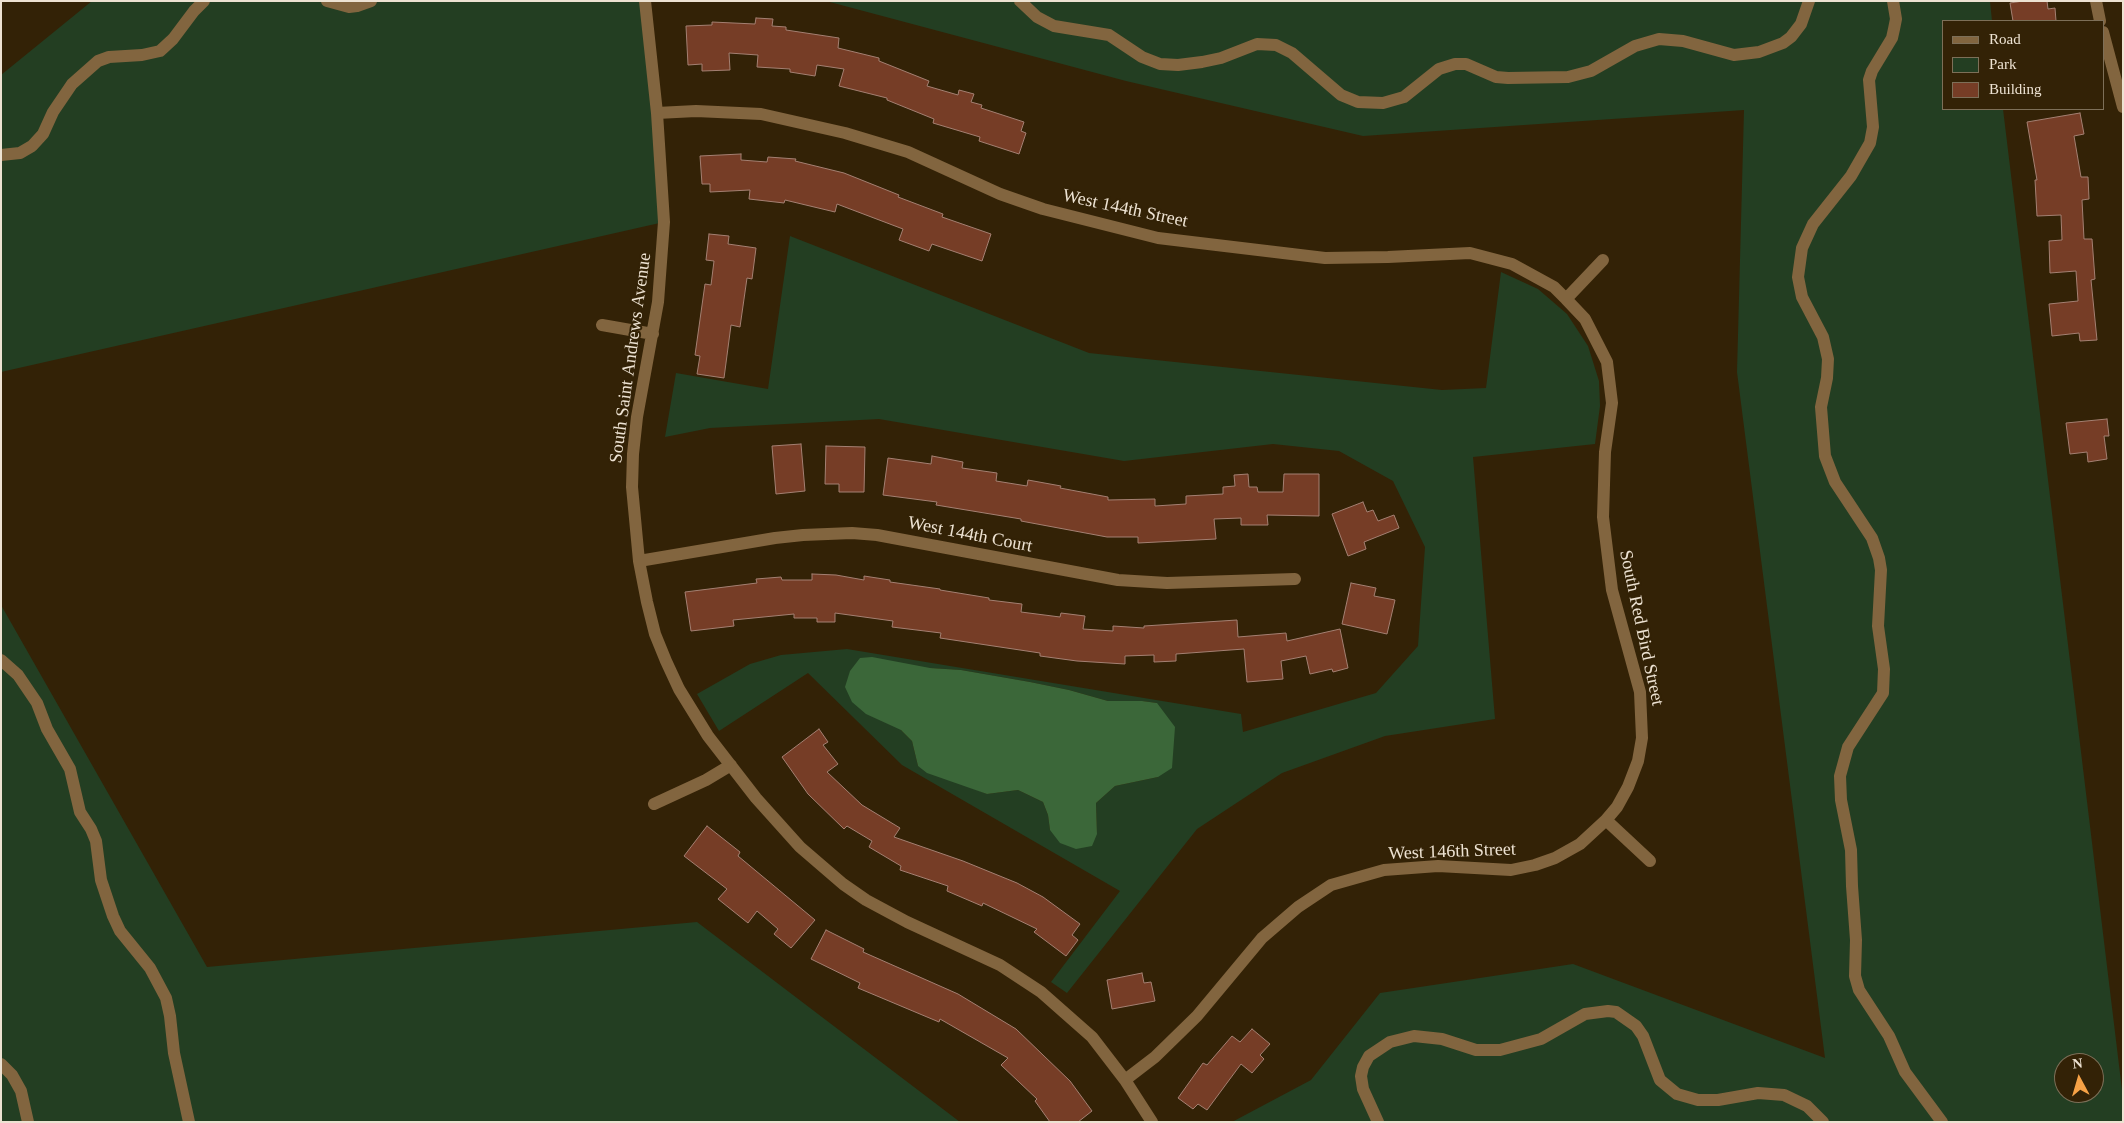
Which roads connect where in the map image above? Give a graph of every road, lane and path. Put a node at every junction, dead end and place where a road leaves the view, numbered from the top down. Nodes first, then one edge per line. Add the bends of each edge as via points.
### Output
1 (204, 1) edge
2 (327, 1) edge
3 (371, 1) edge
4 (645, 1) edge
5 (1020, 1) edge
6 (1809, 1) edge
7 (1893, 1) edge
8 (2096, 1) edge
9 (2100, 20) edge
10 (2104, 36) edge
11 (2123, 107) edge
12 (656, 113) junction
13 (1, 155) edge
14 (1603, 260) dead end
15 (1566, 299) junction
16 (602, 325) dead end
17 (653, 334) junction
18 (639, 560) junction
19 (1295, 579) dead end
20 (1, 660) edge
21 (731, 765) junction
22 (654, 804) dead end
23 (1606, 820) junction
24 (1650, 861) dead end
25 (1, 1064) edge
26 (1125, 1080) junction
27 (28, 1122) edge
28 (189, 1122) edge
29 (1152, 1122) edge
30 (1378, 1122) edge
31 (1822, 1122) edge
32 (1942, 1122) edge

1 - 13 street via 160,51 98,61 72,84 32,146 20,153
2 - 3 street via 349,7
4 - 12 street, South Saint Andrews Avenue
5 - 6 street via 1037,17 1054,26 1110,35 1142,57 1160,64 1202,62 1257,44 1276,45 1292,52 1341,95 1358,102 1383,103 1404,97 1439,69 1455,64 1466,64 1496,77 1568,77 1591,71 1635,46 1659,40 1682,41 1734,55 1759,52 1791,37 1801,24
7 - 32 street via 1896,19 1892,38 1869,80 1873,127 1870,143 1851,176 1813,224 1802,248 1798,277 1802,297 1823,337 1828,359 1821,408 1825,456 1835,482 1872,538 1881,570 1878,626 1884,685 1878,702 1848,747 1840,776 1841,800 1851,850 1855,976 1859,990 1889,1036 1905,1072
8 - 9 street
10 - 11 street
12 - 15 street, West 144th Street via 696,110 761,114 845,133 908,152 1000,194 1043,209 1158,238 1325,258 1470,253 1512,264 1554,287
12 - 17 street, South Saint Andrews Avenue via 664,222
14 - 15 street
15 - 23 street, South Red Bird Street via 1585,320 1607,362 1612,403 1605,452 1603,517 1612,590 1640,692 1642,738 1638,761 1628,787
16 - 17 street
17 - 18 street, South Saint Andrews Avenue via 633,454 633,503
18 - 19 street, West 144th Court via 802,534 852,533 1118,580 1167,583
18 - 21 street, South Saint Andrews Avenue via 655,634 666,661 693,713
20 - 28 street via 23,680 70,769 80,812 96,841 101,880 113,916 120,931 150,968 166,998
21 - 22 street
21 - 26 street, South Saint Andrews Avenue via 784,830 820,866 887,912 1000,965 1041,992 1092,1036
23 - 24 street
23 - 26 street, West 146th Street via 1580,844 1535,865 1511,870 1438,866 1384,870 1331,886 1298,907 1262,938 1190,1022 1155,1057
25 - 27 street via 22,1091
26 - 29 street, South Saint Andrews Avenue
30 - 31 street via 1363,1089 1361,1076 1369,1056 1390,1042 1414,1036 1442,1039 1476,1050 1500,1050 1541,1039 1585,1014 1608,1011 1625,1016 1636,1026 1660,1080 1677,1094 1698,1100 1758,1093 1784,1095 1808,1106

